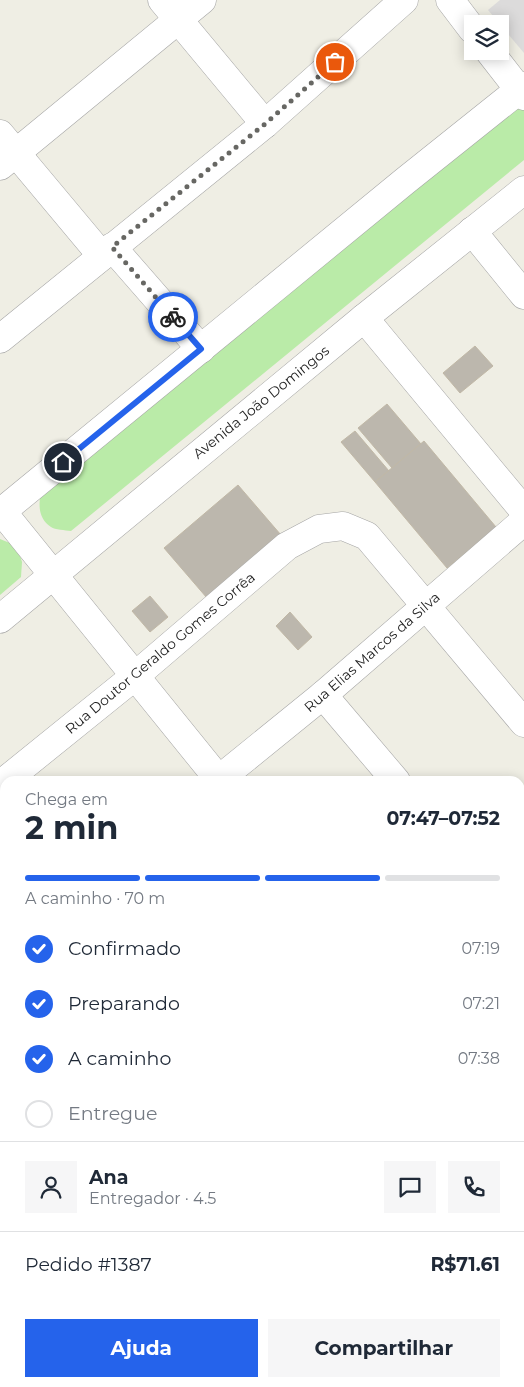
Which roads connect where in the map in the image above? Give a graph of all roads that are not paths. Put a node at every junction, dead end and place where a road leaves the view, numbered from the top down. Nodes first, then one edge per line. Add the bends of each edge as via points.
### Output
1 (202, 0) edge
2 (404, 0) edge
3 (450, 0) edge
4 (170, 10) edge
5 (464, 19) edge
6 (496, 60) edge
7 (522, 91) edge
8 (265, 124) junction
9 (5, 151) edge
10 (524, 190) edge
11 (472, 231) junction
12 (107, 252) junction
13 (524, 295) edge
14 (364, 318) junction
15 (0, 339) edge
16 (201, 349) junction
17 (1, 511) edge
18 (524, 511) edge
19 (524, 521) edge
20 (52, 574) junction
21 (426, 605) junction
22 (0, 618) edge
23 (135, 676) junction
24 (323, 695) junction
25 (524, 723) edge
26 (11, 776) edge
27 (215, 776) edge
28 (225, 776) edge
29 (392, 776) edge

1 - 4 street
2 - 8 street
3 - 5 street
4 - 8 street
4 - 9 street
6 - 7 street
7 - 16 street via 405,181
8 - 12 street
9 - 12 street
10 - 11 street, Avenida João Domingos
11 - 13 street
11 - 14 street, Avenida João Domingos
12 - 15 street
12 - 16 street
14 - 18 street
14 - 20 street, Avenida João Domingos
16 - 17 street
17 - 20 street
19 - 21 street, Rua Elias Marcos da Silva
20 - 22 street, Avenida João Domingos
20 - 23 street
21 - 23 street, Rua Doutor Geraldo Gomes Corrêa via 367,536 343,526 319,529 287,546
21 - 24 street, Rua Elias Marcos da Silva
21 - 25 street
23 - 26 street, Rua Doutor Geraldo Gomes Corrêa
23 - 27 street
24 - 28 street, Rua Elias Marcos da Silva
24 - 29 street

